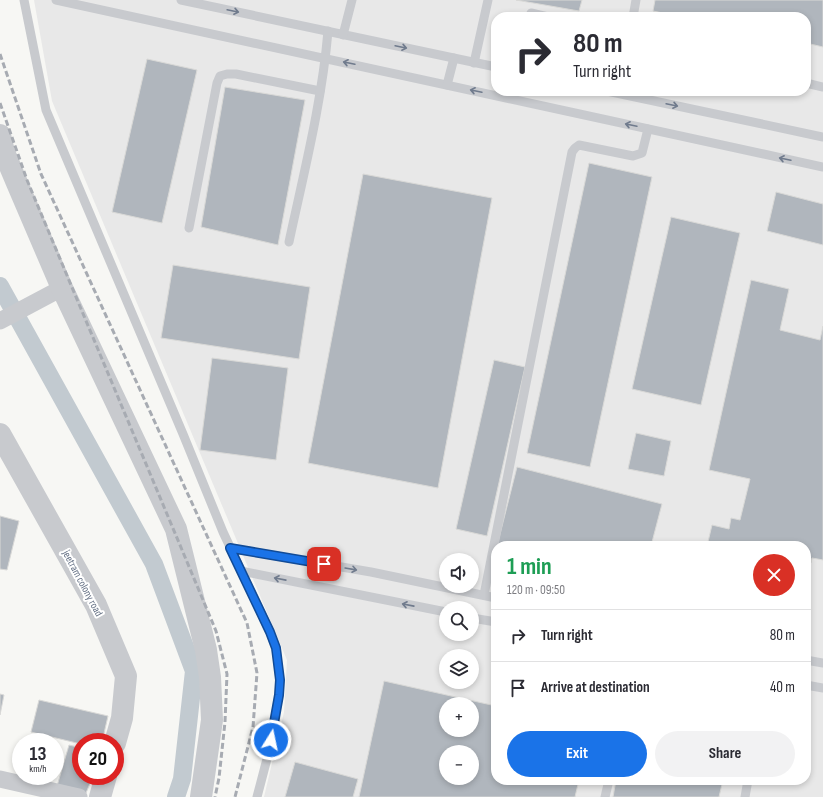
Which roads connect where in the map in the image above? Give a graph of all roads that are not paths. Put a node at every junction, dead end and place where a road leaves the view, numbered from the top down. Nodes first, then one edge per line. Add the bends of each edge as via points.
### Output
1 (24, 0) edge
2 (56, 0) edge
3 (181, 0) edge
4 (352, 0) edge
5 (488, 0) edge
6 (636, 0) edge
7 (634, 12) edge
8 (328, 31) junction
9 (343, 35) junction
10 (326, 58) junction
11 (454, 58) junction
12 (474, 63) junction
13 (491, 66) edge
14 (811, 84) edge
15 (447, 85) junction
16 (823, 87) edge
17 (320, 91) junction
18 (491, 95) edge
19 (497, 96) edge
20 (637, 96) edge
21 (648, 129) junction
22 (0, 136) edge
23 (823, 137) edge
24 (823, 168) edge
25 (189, 228) dead end
26 (289, 242) dead end
27 (56, 291) junction
28 (0, 321) edge
29 (0, 434) edge
30 (495, 541) edge
31 (230, 548) junction
32 (491, 560) edge
33 (241, 571) junction
34 (484, 595) junction
35 (491, 597) edge
36 (439, 611) edge
37 (479, 619) edge
38 (491, 621) edge
39 (811, 661) edge
40 (823, 663) edge
41 (811, 686) edge
42 (823, 688) edge
43 (118, 733) edge
44 (0, 778) edge
45 (103, 785) edge
46 (608, 785) edge
47 (747, 785) edge
48 (79, 797) edge
49 (100, 797) edge
50 (201, 797) edge
51 (257, 797) edge
52 (605, 797) edge
53 (745, 797) edge

1 - 31 lane via 46,110
2 - 10 lane
3 -> 8 lane
4 - 9 lane
5 - 12 lane
6 - 7 lane
8 - 9 lane
8 - 10 lane
9 -> 11 lane
15 -> 10 lane
10 - 17 lane
11 - 12 lane
11 - 15 lane
12 - 13 lane
14 - 16 lane
18 -> 15 lane
17 - 25 lane via 236,74 220,76
17 - 26 lane
21 -> 19 lane
20 -> 23 lane
24 -> 21 lane
21 - 30 lane via 642,153 638,155 579,145 572,152
22 - 27 street
27 - 28 street
27 - 50 street via 176,529 206,650 210,677 212,720
29 - 43 street, jeetram colony road via 96,605 126,676 122,718
31 - 33 lane
31 -> 34 lane via 371,572
32 - 34 lane
36 -> 33 lane
33 - 51 lane via 276,648 280,680 268,755
34 - 35 lane
37 - 38 lane
39 - 40 lane
41 - 42 lane
44 - 48 street
45 - 49 street
46 - 52 lane
47 - 53 lane

